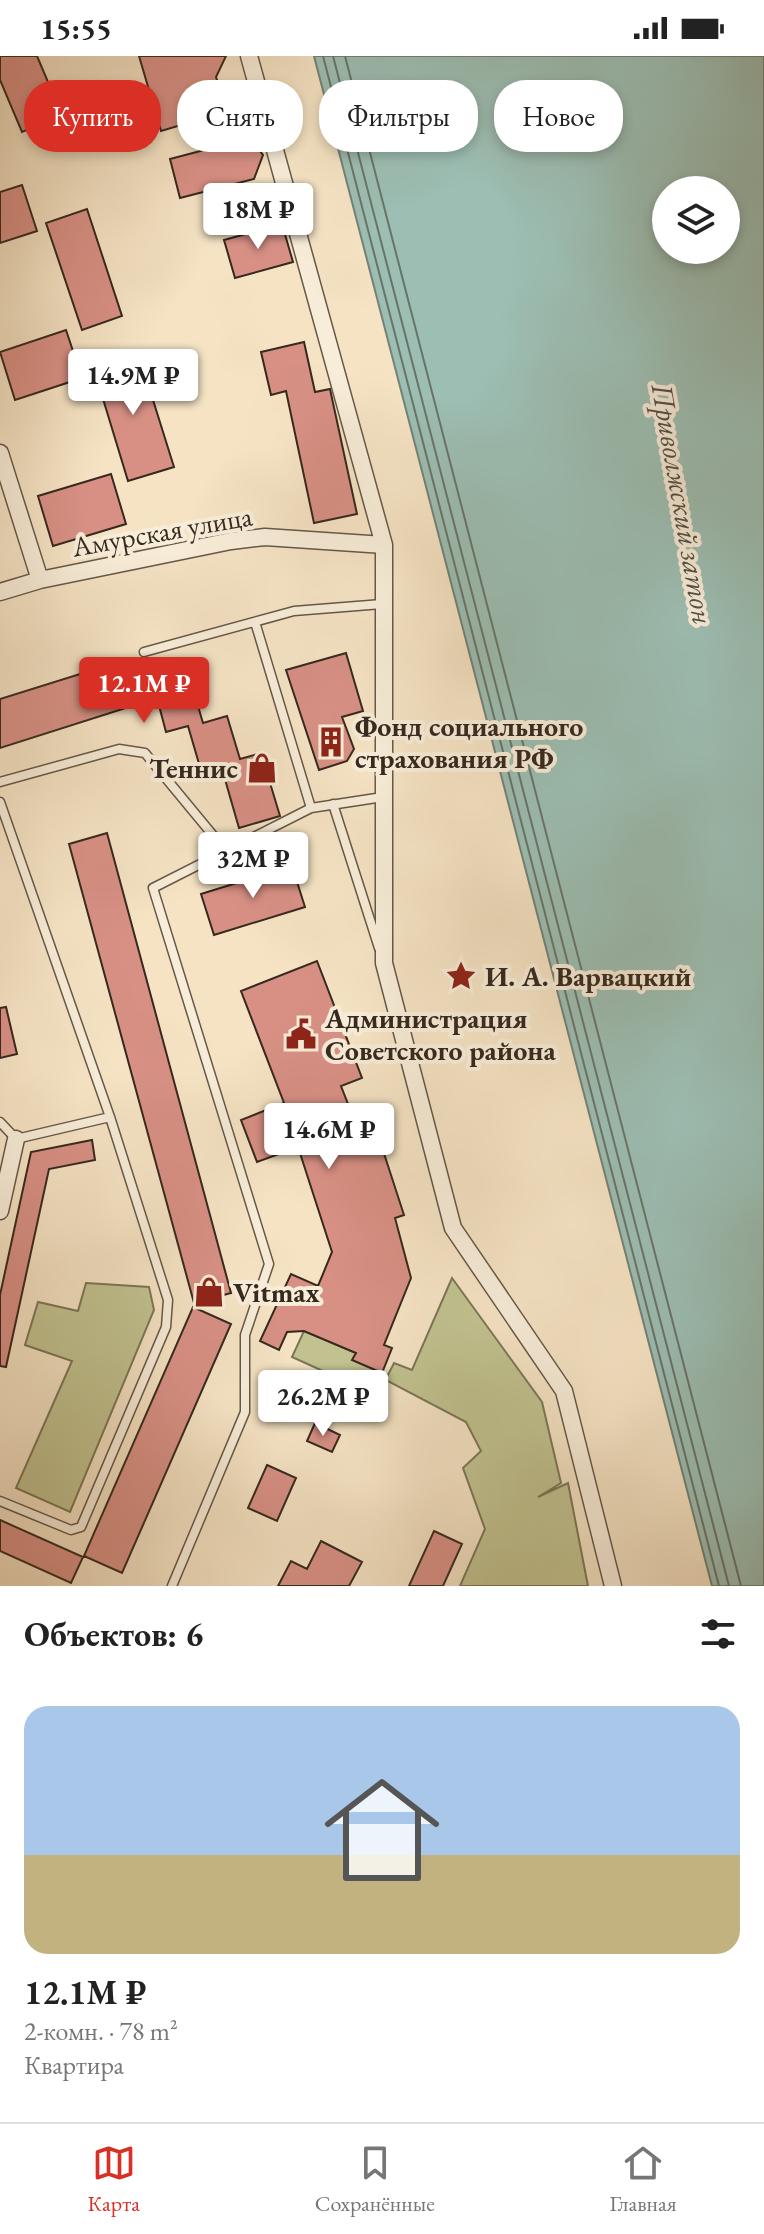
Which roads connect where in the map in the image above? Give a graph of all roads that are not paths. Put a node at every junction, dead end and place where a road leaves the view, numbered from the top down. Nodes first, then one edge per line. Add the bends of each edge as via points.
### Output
1 (249, 56) edge
2 (0, 453) edge
3 (384, 545) junction
4 (40, 580) junction
5 (0, 592) edge
6 (382, 604) junction
7 (255, 622) junction
8 (144, 652) dead end
9 (0, 782) edge
10 (383, 797) junction
11 (0, 802) edge
12 (333, 804) junction
13 (311, 808) junction
14 (226, 851) junction
15 (384, 963) junction
16 (110, 1117) junction
17 (0, 1122) edge
18 (16, 1139) junction
19 (0, 1211) edge
20 (0, 1501) edge
21 (172, 1586) edge
22 (613, 1586) edge

1 - 3 street
2 - 4 street
3 - 4 street, Амурская улица via 254,538
3 - 6 street
4 - 5 street, Амурская улица
6 - 7 lane via 294,611
6 - 10 street
7 - 8 lane
7 - 13 lane
9 - 14 lane via 119,749 145,753
10 - 12 lane
10 - 15 street
11 - 16 lane
12 - 13 lane
12 - 15 lane
13 - 14 lane
14 - 21 lane via 153,888 269,1264 245,1335 245,1412
15 - 22 street via 453,1228 564,1391
16 - 18 lane
16 - 20 lane via 168,1300 166,1327 81,1527 71,1530
17 - 18 lane
18 - 19 street

